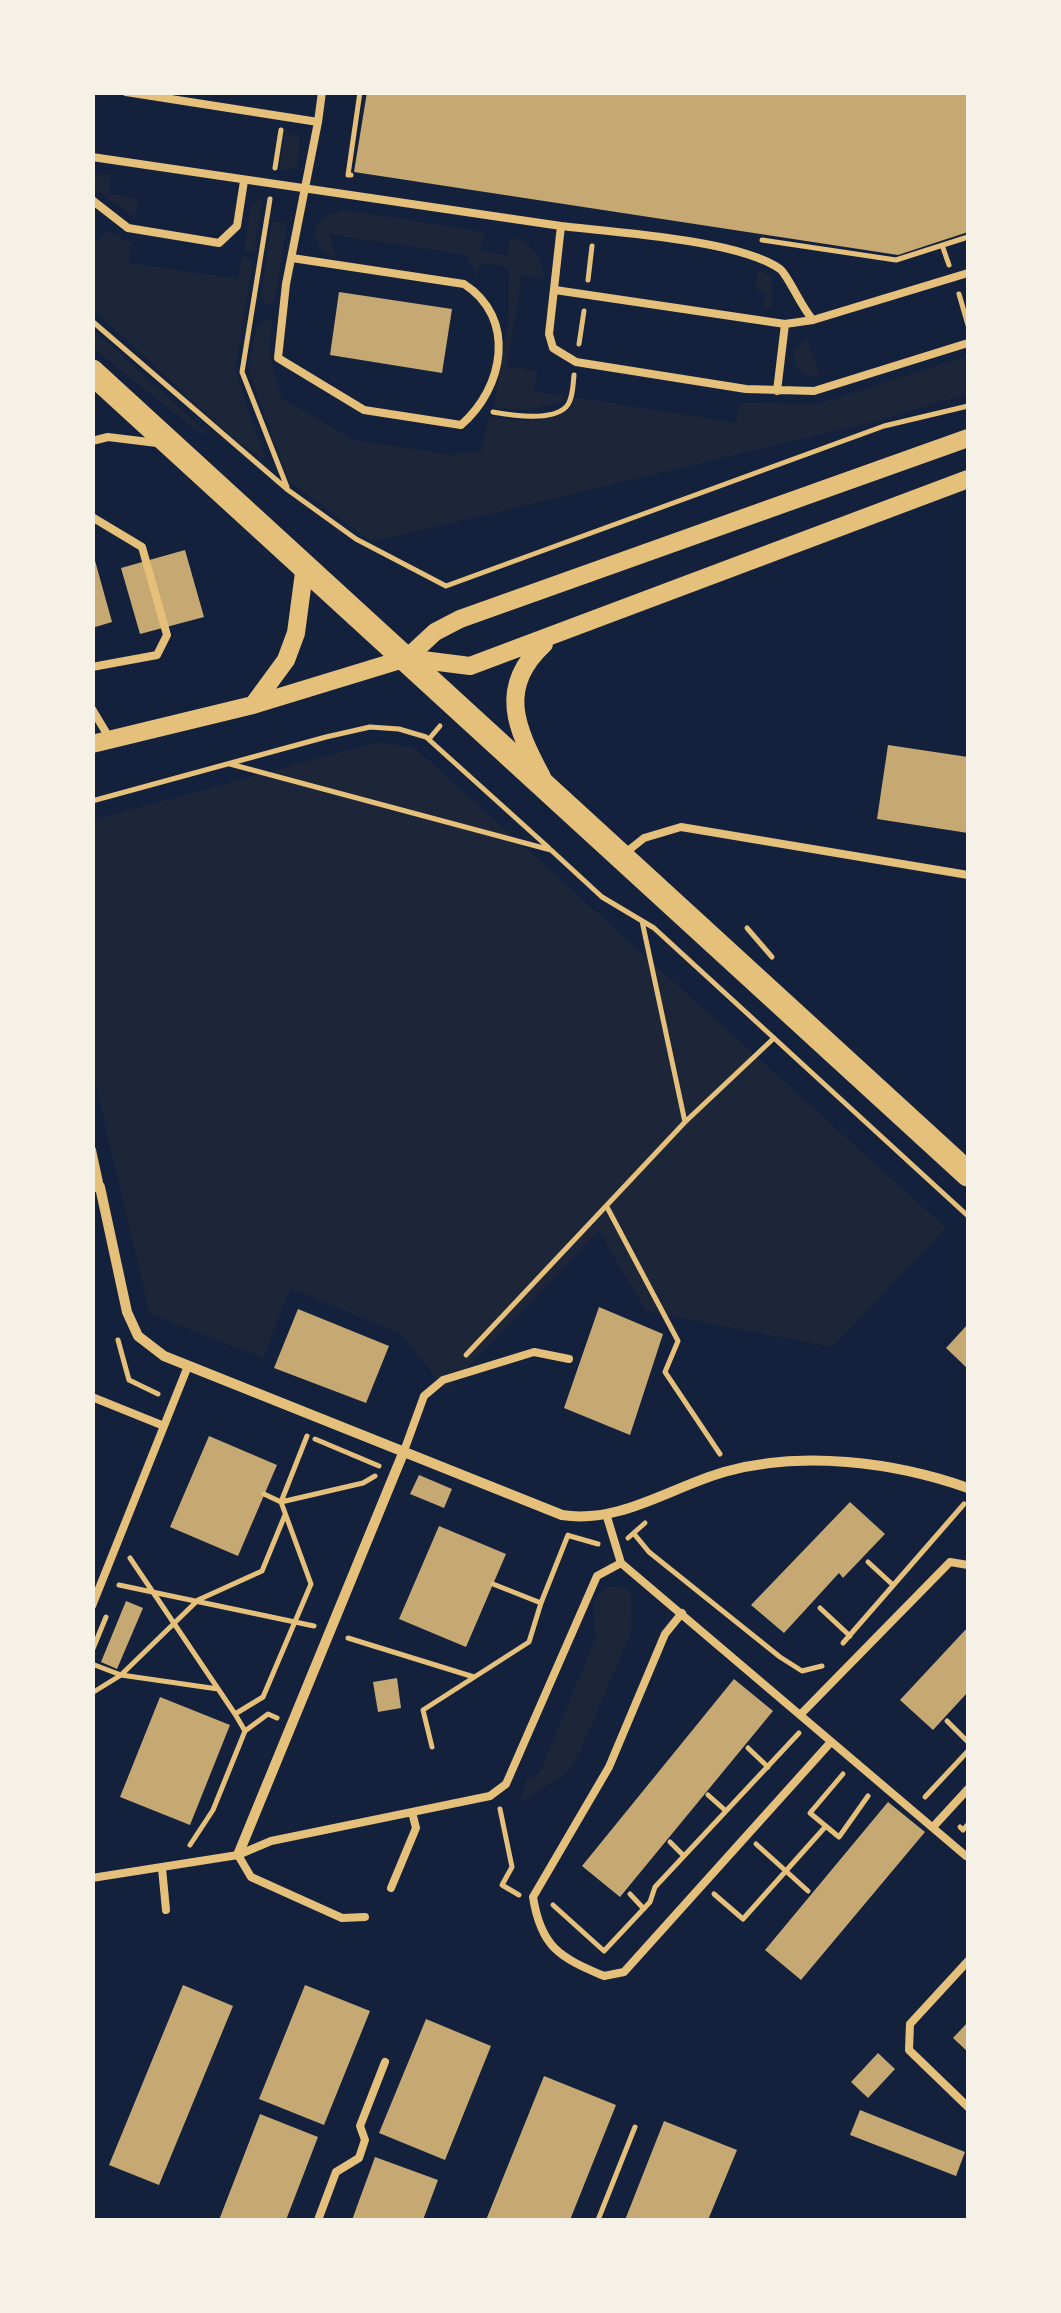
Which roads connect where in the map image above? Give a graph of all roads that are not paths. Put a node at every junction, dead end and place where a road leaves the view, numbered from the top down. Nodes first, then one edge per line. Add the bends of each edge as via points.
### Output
1 (126, 92) edge
2 (322, 92) edge
3 (318, 122) junction
4 (92, 156) edge
5 (244, 181) junction
6 (307, 190) junction
7 (92, 200) edge
8 (561, 226) junction
9 (292, 258) junction
10 (968, 272) edge
11 (555, 290) junction
12 (813, 320) junction
13 (785, 324) junction
14 (968, 343) edge
15 (92, 372) edge
16 (777, 391) junction
17 (968, 438) edge
18 (92, 441) edge
19 (170, 444) junction
20 (968, 479) edge
21 (92, 516) edge
22 (305, 565) junction
23 (552, 637) junction
24 (408, 658) junction
25 (92, 667) edge
26 (252, 705) junction
27 (92, 709) edge
28 (101, 742) edge
29 (549, 791) junction
30 (621, 857) junction
31 (968, 875) edge
32 (92, 1150) edge
33 (968, 1174) edge
34 (96, 1187) edge
35 (569, 1359) dead end
36 (188, 1366) junction
37 (92, 1397) edge
38 (164, 1426) junction
39 (404, 1451) junction
40 (968, 1488) edge
41 (607, 1517) junction
42 (622, 1563) junction
43 (968, 1565) edge
44 (92, 1606) edge
45 (682, 1614) junction
46 (800, 1715) junction
47 (830, 1743) junction
48 (968, 1789) edge
49 (412, 1812) junction
50 (933, 1826) junction
51 (238, 1855) junction
52 (966, 1856) dead end
53 (162, 1868) junction
54 (92, 1878) edge
55 (391, 1888) dead end
56 (166, 1910) dead end
57 (365, 1917) dead end
58 (968, 1961) edge
59 (385, 2062) dead end
60 (968, 2108) edge
61 (318, 2220) edge

1 - 3 lane
2 - 3 lane
3 - 6 lane
4 - 5 lane
5 - 6 lane
5 - 7 lane via 237,226 219,244 128,228
6 - 8 lane
6 - 9 lane
8 - 11 lane
8 - 12 lane via 755,254 785,272 795,300
9 - 9 lane via 278,358 364,410 461,425 480,407 498,354 499,327 481,294 464,284
10 - 12 lane
11 - 13 lane
11 - 16 lane via 550,342 576,362
12 - 13 lane
13 - 16 lane
14 - 16 lane via 814,392
15 - 19 main road
17 - 24 street via 460,619
18 - 19 lane
19 - 22 main road
20 - 23 street
21 - 25 lane via 142,547 167,635 157,656
22 - 24 main road
22 - 26 street via 286,660
23 - 24 street via 470,666
23 - 29 street via 526,661 514,696 514,714
24 - 26 street
24 - 29 main road
26 - 28 street
27 - 28 lane
29 - 30 main road
30 - 31 lane via 644,838 680,827
30 - 33 main road
32 - 34 lane
34 - 36 street via 138,1336
35 - 39 lane via 534,1352 443,1380 424,1396
36 - 38 lane
36 - 39 street
37 - 38 lane
38 - 44 lane
39 - 41 street via 562,1515
39 - 51 street
40 - 41 street via 935,1476 778,1461 724,1472
41 - 42 lane
42 - 45 lane
42 - 49 lane via 597,1576 506,1784
43 - 46 lane via 950,1562
45 - 46 lane
45 - 47 lane via 665,1634 609,1767 533,1897 536,1922 552,1949 604,1976 624,1972
46 - 47 lane
47 - 50 lane
48 - 50 lane
49 - 51 lane via 271,1841
49 - 55 lane via 416,1828
50 - 52 lane
51 - 53 lane
51 - 57 lane via 250,1877 342,1918
53 - 54 lane
53 - 56 lane
58 - 60 lane via 910,2024 908,2050
59 - 61 lane via 360,2126 360,2158 336,2172

